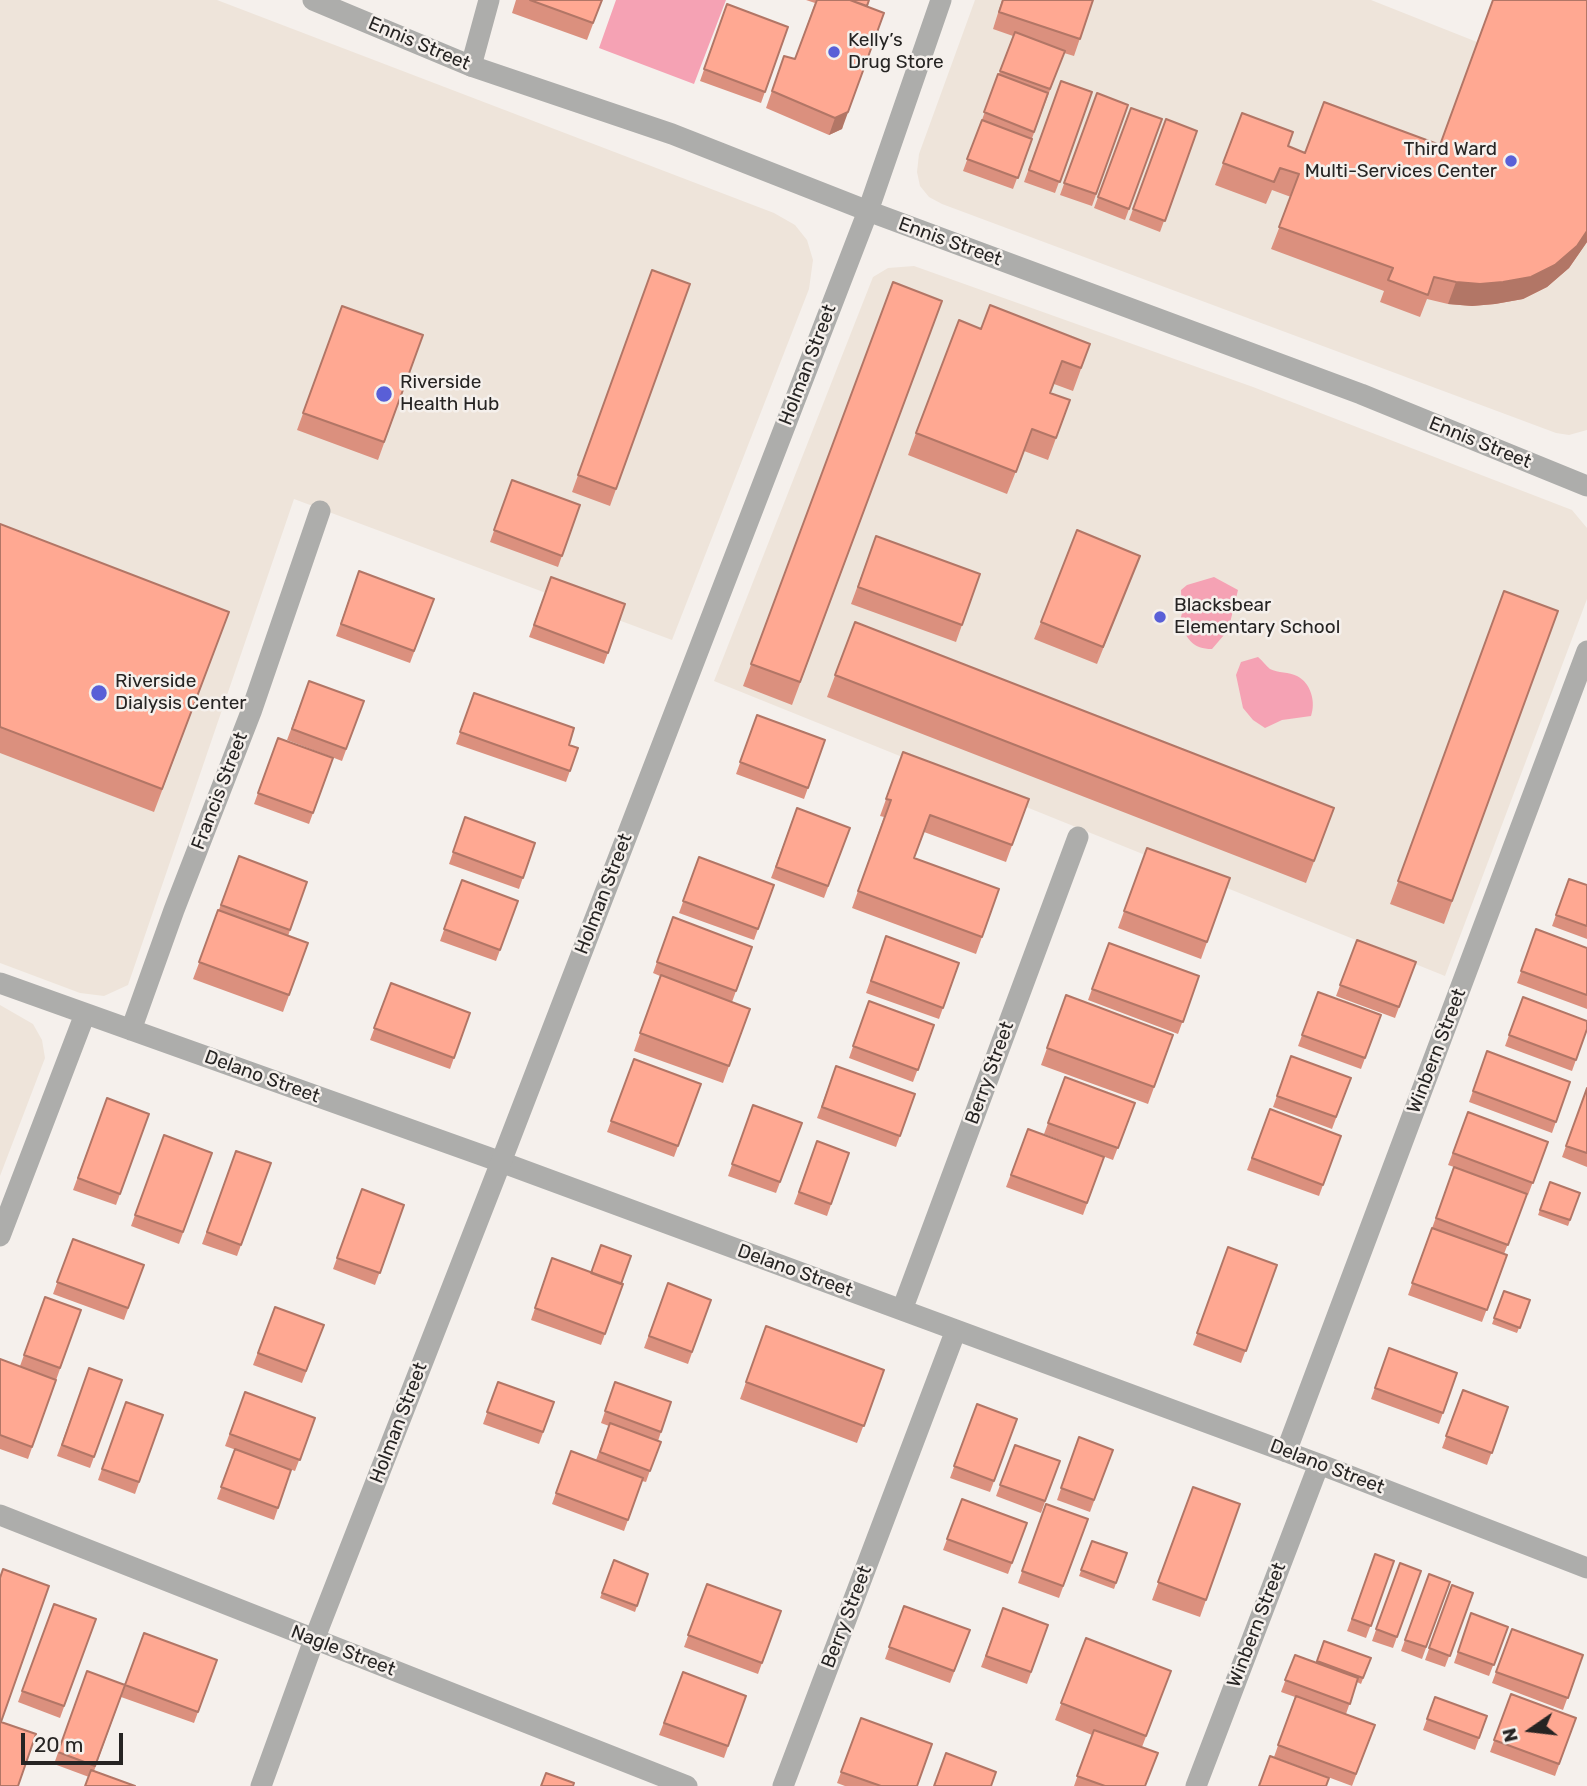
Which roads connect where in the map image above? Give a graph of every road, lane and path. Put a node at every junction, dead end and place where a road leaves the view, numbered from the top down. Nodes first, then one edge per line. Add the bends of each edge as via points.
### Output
1 (313, 0) edge
2 (489, 0) edge
3 (941, 0) edge
4 (471, 66) junction
5 (868, 211) junction
6 (1587, 486) edge
7 (320, 511) dead end
8 (1587, 651) edge
9 (1078, 836) dead end
10 (0, 983) edge
11 (85, 1014) junction
12 (131, 1030) junction
13 (501, 1162) junction
14 (0, 1236) edge
15 (902, 1310) junction
16 (956, 1329) junction
17 (1286, 1452) junction
18 (1319, 1464) junction
19 (0, 1515) edge
20 (1587, 1568) edge
21 (314, 1640) junction
22 (261, 1786) edge
23 (687, 1786) edge
24 (783, 1786) edge
25 (1196, 1786) edge

1 - 4 street, Ennis Street
2 - 4 street
3 - 5 street, Holman Street
4 - 5 street, Ennis Street via 672,134
5 - 6 street, Ennis Street via 1361,394
5 - 13 street, Holman Street
7 - 12 street, Francis Street via 251,712
8 - 17 street, Winbern Street
9 - 15 street, Berry Street
10 - 11 street, Delano Street
11 - 12 street, Delano Street
11 - 14 street
12 - 13 street, Delano Street
13 - 15 street, Delano Street
13 - 21 street, Holman Street
15 - 16 street, Delano Street
16 - 17 street, Delano Street
16 - 24 street, Berry Street
17 - 18 street, Delano Street
18 - 20 street, Delano Street
18 - 25 street, Winbern Street
19 - 21 street, Nagle Street
21 - 22 street, Holman Street
21 - 23 street, Nagle Street

